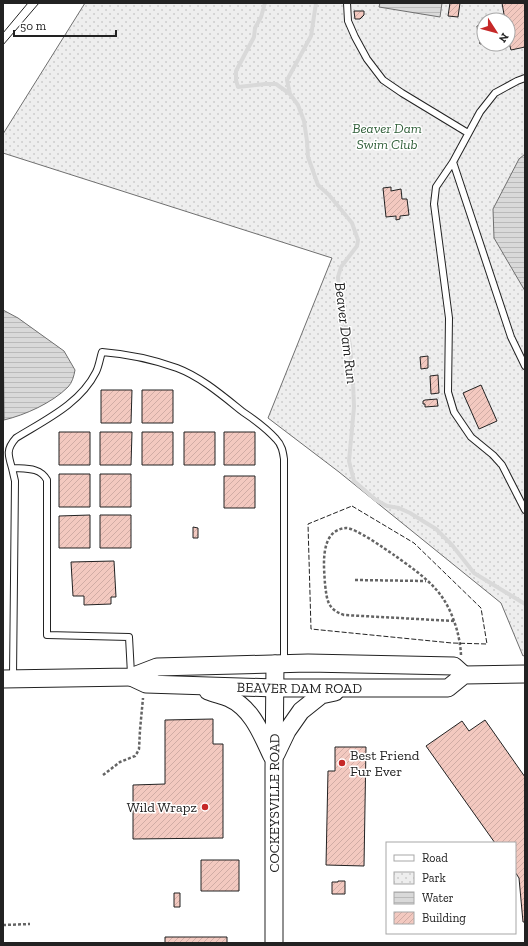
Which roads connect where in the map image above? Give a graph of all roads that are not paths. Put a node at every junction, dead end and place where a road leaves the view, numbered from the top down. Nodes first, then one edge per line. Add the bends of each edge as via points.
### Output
1 (347, 3) edge
2 (525, 78) edge
3 (468, 133) junction
4 (453, 162) junction
5 (525, 366) edge
6 (12, 468) junction
7 (525, 510) edge
8 (280, 664) junction
9 (525, 674) edge
10 (464, 675) junction
11 (131, 677) junction
12 (8, 679) edge
13 (187, 685) junction
14 (275, 688) junction
15 (361, 688) junction
16 (274, 760) junction
17 (274, 943) edge

1 - 3 lane via 348,20 354,37 383,80
2 - 3 lane via 495,93
3 - 4 lane
4 - 5 lane via 510,337
4 - 7 lane via 436,187 434,204 449,318 448,392 454,412 471,437 493,454 502,465
6 - 8 lane via 8,454 11,444 16,438 74,400 87,387 96,372 102,352 129,355 176,368 191,374 224,396 263,427 283,449
6 - 11 lane via 38,471 48,480 47,635 129,637
6 - 12 lane via 15,481
8 - 10 main road, BEAVER DAM ROAD via 454,666
8 - 11 main road, BEAVER DAM ROAD via 157,667
8 - 14 main road, COCKEYSVILLE ROAD
9 - 10 main road, BEAVER DAM ROAD
10 - 15 main road, BEAVER DAM ROAD via 448,688
11 - 12 main road, BEAVER DAM ROAD
11 - 13 main road, BEAVER DAM ROAD via 146,684
13 - 14 main road, BEAVER DAM ROAD
13 - 16 main road via 230,698 240,706 253,719
14 - 15 main road, BEAVER DAM ROAD
14 - 16 main road, COCKEYSVILLE ROAD
15 - 16 main road via 321,694 293,721
16 - 17 main road, COCKEYSVILLE ROAD

